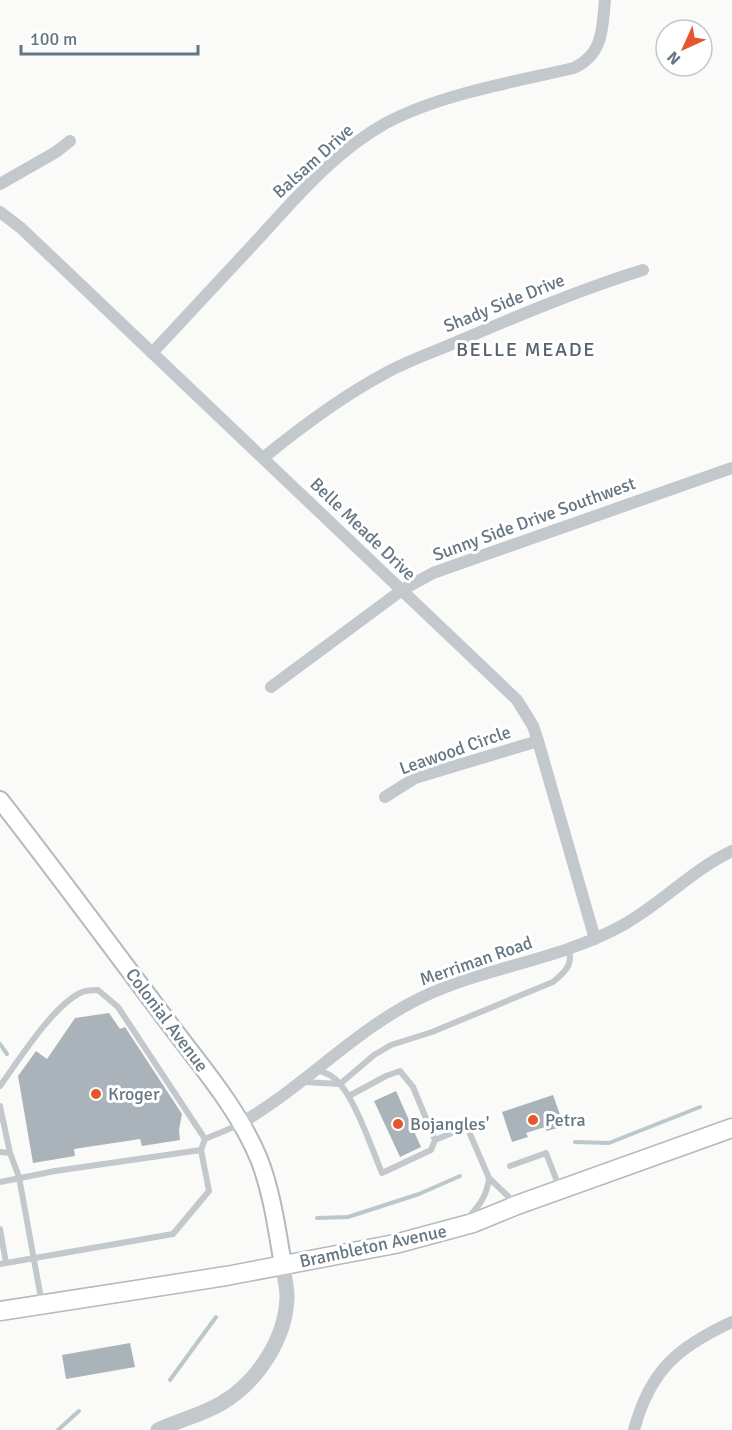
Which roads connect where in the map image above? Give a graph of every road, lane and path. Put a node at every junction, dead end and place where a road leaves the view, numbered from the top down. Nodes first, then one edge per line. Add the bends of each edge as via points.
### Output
1 (605, 0) edge
2 (70, 141) dead end
3 (0, 183) edge
4 (0, 212) edge
5 (643, 270) dead end
6 (152, 353) junction
7 (263, 458) junction
8 (732, 468) edge
9 (402, 590) junction
10 (271, 687) dead end
11 (538, 741) junction
12 (385, 797) dead end
13 (0, 800) edge
14 (732, 851) edge
15 (595, 939) junction
16 (568, 950) junction
17 (316, 1070) junction
18 (300, 1083) junction
19 (340, 1084) junction
20 (0, 1086) edge
21 (349, 1096) junction
22 (0, 1106) edge
23 (241, 1123) junction
24 (731, 1132) edge
25 (205, 1139) junction
26 (435, 1140) junction
27 (201, 1150) junction
28 (0, 1152) edge
29 (10, 1153) junction
30 (510, 1166) dead end
31 (19, 1177) junction
32 (489, 1178) junction
33 (0, 1182) edge
34 (561, 1189) junction
35 (517, 1205) junction
36 (460, 1227) junction
37 (0, 1229) edge
38 (34, 1257) junction
39 (3, 1264) edge
40 (283, 1265) junction
41 (42, 1304) junction
42 (0, 1311) edge
43 (732, 1322) edge
44 (158, 1430) edge
45 (634, 1430) edge

1 - 6 street, Balsam Drive via 601,37 584,63 413,111 386,123 346,151 297,197
2 - 3 street
4 - 6 street, Belle Meade Drive
5 - 7 street, Shady Side Drive via 504,322 387,372 289,436
6 - 7 street, Belle Meade Drive
7 - 9 street, Belle Meade Drive
8 - 9 street, Sunny Side Drive Southwest via 478,556
9 - 10 street, Sunny Side Drive Southwest
9 - 11 street, Belle Meade Drive via 517,700
11 - 12 street, Leawood Circle via 416,778
11 - 15 street, Belle Meade Drive
13 - 23 main road, Colonial Avenue
14 - 15 street, Merriman Road via 624,925
15 - 16 street, Merriman Road
16 - 17 street, Merriman Road via 429,994 378,1023
16 - 19 lane via 571,959 566,971 554,982 391,1045
17 - 18 street, Merriman Road
17 - 19 lane via 330,1074
18 - 19 lane
18 - 23 street, Merriman Road
19 - 21 lane
20 - 25 lane via 67,1001 81,991 98,990 118,1007
21 - 26 lane via 400,1071 413,1087
21 - 26 lane via 382,1173 431,1150
22 - 29 lane
23 - 25 lane
23 - 40 main road, Colonial Avenue via 266,1179
24 - 34 main road, Brambleton Avenue
25 - 27 lane
26 - 32 lane via 466,1127
27 - 31 lane
27 - 38 lane via 209,1191 173,1234
28 - 29 lane
29 - 31 lane
30 - 34 lane via 546,1153
31 - 33 lane
31 - 38 lane
32 - 35 lane
32 - 36 lane via 482,1203
34 - 35 main road, Brambleton Avenue
35 - 36 main road, Brambleton Avenue
36 - 40 main road, Brambleton Avenue
37 - 39 lane
38 - 39 lane
38 - 41 lane
40 - 41 main road, Brambleton Avenue
40 - 44 street via 286,1310 260,1368 222,1403
41 - 42 main road, Brambleton Avenue
43 - 45 street via 700,1337 669,1362 647,1395

